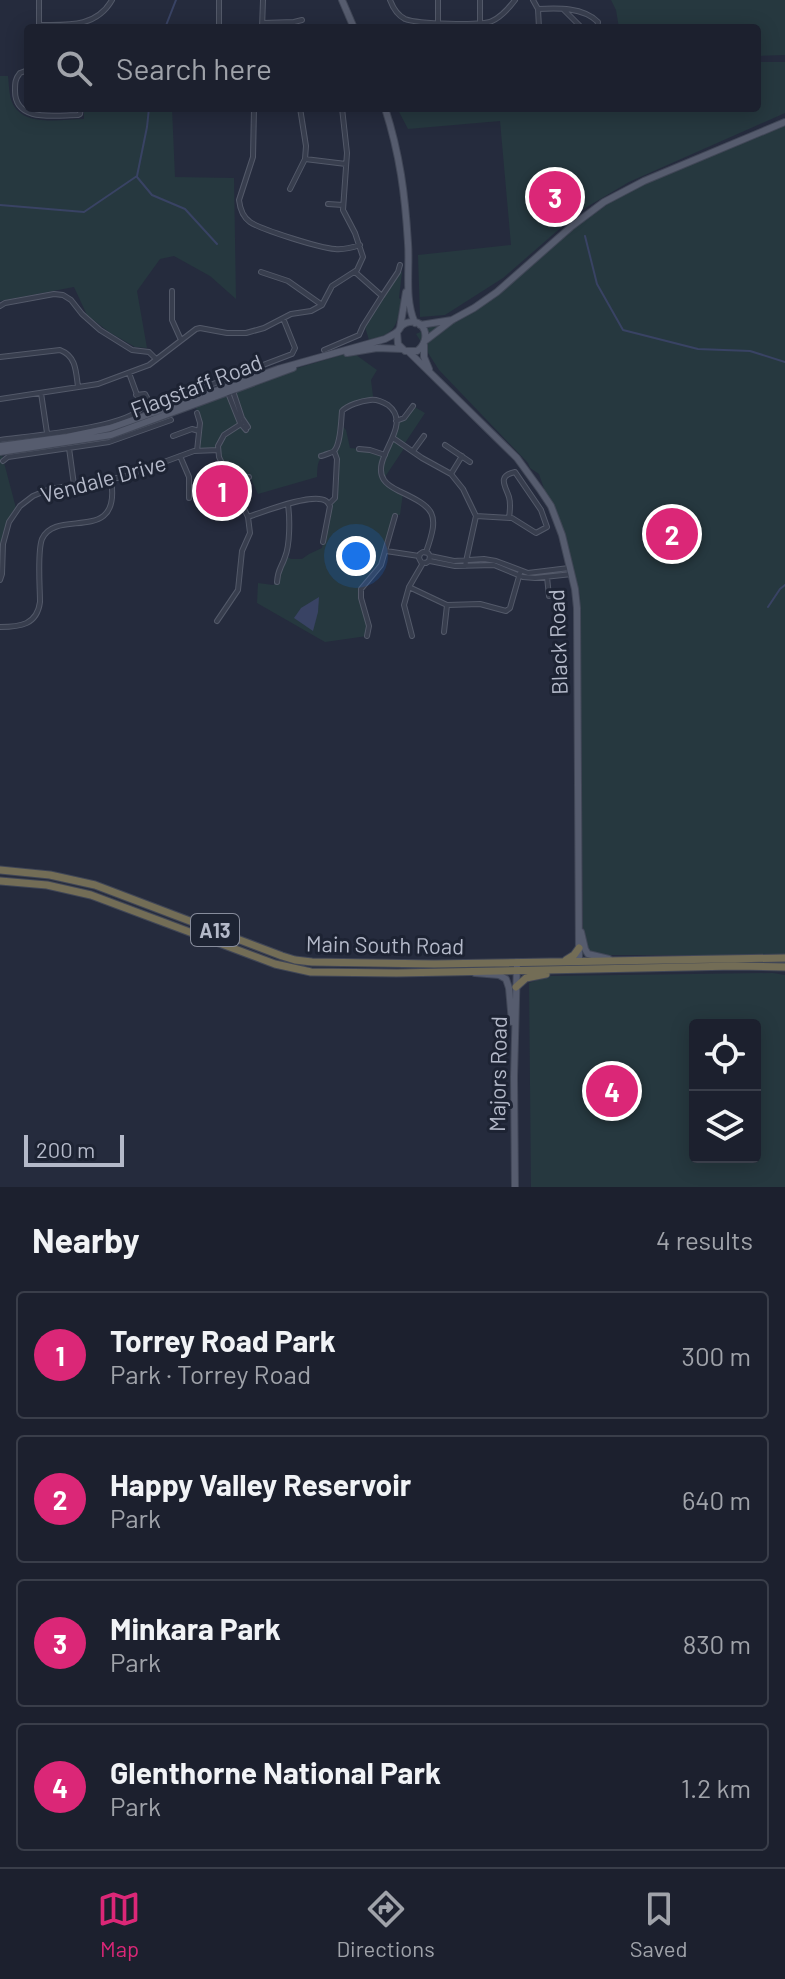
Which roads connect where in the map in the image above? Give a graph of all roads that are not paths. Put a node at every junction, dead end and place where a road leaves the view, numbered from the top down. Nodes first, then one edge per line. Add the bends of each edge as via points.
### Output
1 (39, 0) edge
2 (112, 0) edge
3 (219, 0) edge
4 (263, 0) edge
5 (342, 0) edge
6 (390, 0) edge
7 (438, 0) edge
8 (480, 0) edge
9 (515, 0) edge
10 (533, 0) edge
11 (563, 8) junction
12 (538, 9) junction
13 (302, 20) dead end
14 (438, 23) junction
15 (480, 23) junction
16 (40, 24) edge
17 (79, 24) edge
18 (219, 24) edge
19 (262, 24) edge
20 (278, 24) edge
21 (352, 24) edge
22 (539, 24) edge
23 (578, 24) edge
24 (598, 24) edge
25 (24, 72) edge
26 (24, 111) edge
27 (25, 112) edge
28 (80, 112) edge
29 (254, 112) edge
30 (301, 112) edge
31 (342, 112) edge
32 (386, 112) edge
33 (785, 122) edge
34 (305, 159) junction
35 (347, 164) junction
36 (290, 189) dead end
37 (328, 204) dead end
38 (343, 205) junction
39 (360, 245) junction
40 (409, 260) junction
41 (400, 265) dead end
42 (261, 272) dead end
43 (355, 272) junction
44 (172, 291) dead end
45 (382, 296) junction
46 (322, 305) junction
47 (0, 306) edge
48 (283, 318) junction
49 (452, 320) junction
50 (417, 324) junction
51 (399, 330) junction
52 (181, 340) junction
53 (425, 343) junction
54 (0, 346) edge
55 (324, 350) dead end
56 (406, 351) junction
57 (1, 357) edge
58 (156, 359) junction
59 (129, 373) junction
60 (431, 373) junction
61 (78, 387) junction
62 (229, 388) junction
63 (41, 393) junction
64 (136, 395) junction
65 (0, 399) edge
66 (143, 406) junction
67 (413, 406) dead end
68 (197, 413) dead end
69 (151, 418) junction
70 (396, 421) junction
71 (199, 431) junction
72 (47, 433) junction
73 (424, 436) dead end
74 (393, 438) junction
75 (0, 440) edge
76 (68, 442) junction
77 (445, 445) dead end
78 (0, 449) edge
79 (359, 449) dead end
80 (218, 450) junction
81 (197, 451) junction
82 (334, 451) junction
83 (413, 451) junction
84 (385, 455) junction
85 (180, 456) junction
86 (321, 456) dead end
87 (462, 456) junction
88 (3, 461) dead end
89 (470, 462) dead end
90 (451, 474) junction
91 (249, 477) dead end
92 (111, 480) junction
93 (231, 482) junction
94 (74, 485) junction
95 (189, 498) dead end
96 (329, 504) junction
97 (288, 505) junction
98 (395, 516) dead end
99 (476, 516) junction
100 (248, 517) junction
101 (509, 518) junction
102 (323, 542) dead end
103 (385, 551) junction
104 (427, 558) junction
105 (465, 564) junction
106 (571, 571) junction
107 (520, 573) junction
108 (547, 577) junction
109 (0, 580) edge
110 (277, 582) dead end
111 (409, 587) junction
112 (549, 596) dead end
113 (447, 605) junction
114 (217, 621) dead end
115 (0, 627) edge
116 (444, 632) dead end
117 (367, 636) dead end
118 (412, 636) dead end
119 (0, 870) edge
120 (0, 881) edge
121 (95, 885) junction
122 (91, 895) junction
123 (579, 925) junction
124 (579, 948) junction
125 (785, 958) edge
126 (614, 960) junction
127 (312, 962) junction
128 (566, 965) junction
129 (579, 965) junction
130 (517, 966) junction
131 (785, 967) edge
132 (467, 971) junction
133 (352, 973) junction
134 (516, 987) junction
135 (514, 1037) junction
136 (515, 1187) edge

1 - 16 street
2 - 17 street via 97,17
3 - 18 street
4 - 19 street
5 - 21 main road
6 - 14 street via 404,18
7 - 14 street
8 - 15 street
9 - 15 street via 494,20
10 - 12 street
11 - 12 street
11 - 23 street
11 - 24 street via 595,18
12 - 22 street
13 - 20 street
14 - 15 street
25 - 26 street via 15,79 15,98
27 - 28 street
29 - 39 street via 253,157 239,200 244,216 258,226 331,249
30 - 34 street
31 - 35 street
32 - 40 main road via 403,175
33 - 49 main road via 616,195 582,217 497,292
34 - 35 street
34 - 36 street
35 - 38 street
37 - 38 street
38 - 39 street
39 - 43 street via 363,257
40 - 50 main road via 410,310
40 - 51 main road
41 - 45 street
42 - 46 street via 288,281
43 - 45 street
43 - 46 street via 332,286
44 - 52 street via 172,320
45 - 55 street via 357,337
46 - 48 street
47 - 58 street via 63,295 100,330
48 - 52 street via 238,334 200,328
48 - 64 street via 295,348 292,354 155,406 145,394
49 - 50 main road
49 - 53 main road
50 - 51 main road
50 - 53 main road via 425,332
51 - 56 main road via 397,342
51 - 62 main road, Flagstaff Road via 380,341
52 - 58 street
53 - 56 main road via 417,351
53 - 60 main road
54 - 57 street
56 - 60 main road, Black Road
56 - 62 main road, Flagstaff Road via 345,353
57 - 61 street via 60,350 76,368
58 - 59 street
59 - 61 street
59 - 64 street
60 - 106 main road, Black Road via 531,476 551,506
61 - 63 street
62 - 69 main road, Flagstaff Road
62 - 80 street via 245,426 224,435
63 - 65 street
63 - 72 street
64 - 66 street
66 - 69 street
66 - 72 street, Flagstaff Road via 138,413 106,424
67 - 70 street
68 - 71 street
69 - 76 main road, Flagstaff Road via 111,435
70 - 74 street
70 - 82 street via 390,407 377,400 345,407
71 - 76 street via 172,428 118,440
71 - 81 street
72 - 75 street, Flagstaff Road
73 - 83 street
74 - 83 street
74 - 84 street
76 - 78 main road, Flagstaff Road
76 - 88 street
76 - 94 street
77 - 87 street
79 - 84 street
80 - 81 street, Vendale Drive
80 - 93 street
81 - 85 street, Vendale Drive
82 - 86 street
82 - 96 street via 335,498
83 - 90 street
84 - 104 street via 380,470 385,482 430,510 434,520
85 - 92 street, Vendale Drive
85 - 95 street via 189,477
87 - 89 street
87 - 90 street
90 - 99 street
91 - 93 street
92 - 94 street, Vendale Drive
92 - 115 street via 110,507 99,519 54,527 44,535 35,616 22,626
93 - 100 street
94 - 109 street, Vendale Drive via 41,492 20,506 5,533
96 - 97 street via 314,498
96 - 102 street
97 - 100 street
97 - 110 street via 286,556
98 - 103 street
99 - 101 street
99 - 105 street
100 - 114 street via 250,533 242,551 238,590
101 - 101 street via 536,533 547,527 515,472 504,479
103 - 104 street
103 - 117 street via 381,565 361,589
104 - 105 street
104 - 111 street
105 - 107 street via 484,559
106 - 107 street
106 - 108 street
106 - 123 main road, Black Road via 577,608
107 - 108 street
107 - 113 street via 509,610
108 - 112 street
111 - 113 street
111 - 118 street via 404,605
113 - 116 street
119 - 121 highway, Main South Road / A13
120 - 122 highway, Main South Road / A13
121 - 122 highway
121 - 127 highway, Main South Road / A13 via 282,956
122 - 133 highway, Main South Road / A13 via 275,964
123 - 124 main road, Black Road
123 - 126 main road via 587,952
124 - 128 highway
124 - 129 main road, Black Road
125 - 126 highway, Main South Road / A13
126 - 129 highway, Main South Road / A13
127 - 130 highway, Main South Road / A13
127 - 133 highway via 312,967
128 - 129 highway, Main South Road / A13
128 - 130 highway, Main South Road / A13
128 - 134 highway, A13 via 555,974 526,978
129 - 131 highway, Main South Road / A13
130 - 132 highway, Main South Road / A13
130 - 134 main road, Majors Road
132 - 133 highway, Main South Road / A13
132 - 135 main road, A13 via 506,979
134 - 135 main road, Majors Road
135 - 136 main road, Majors Road

